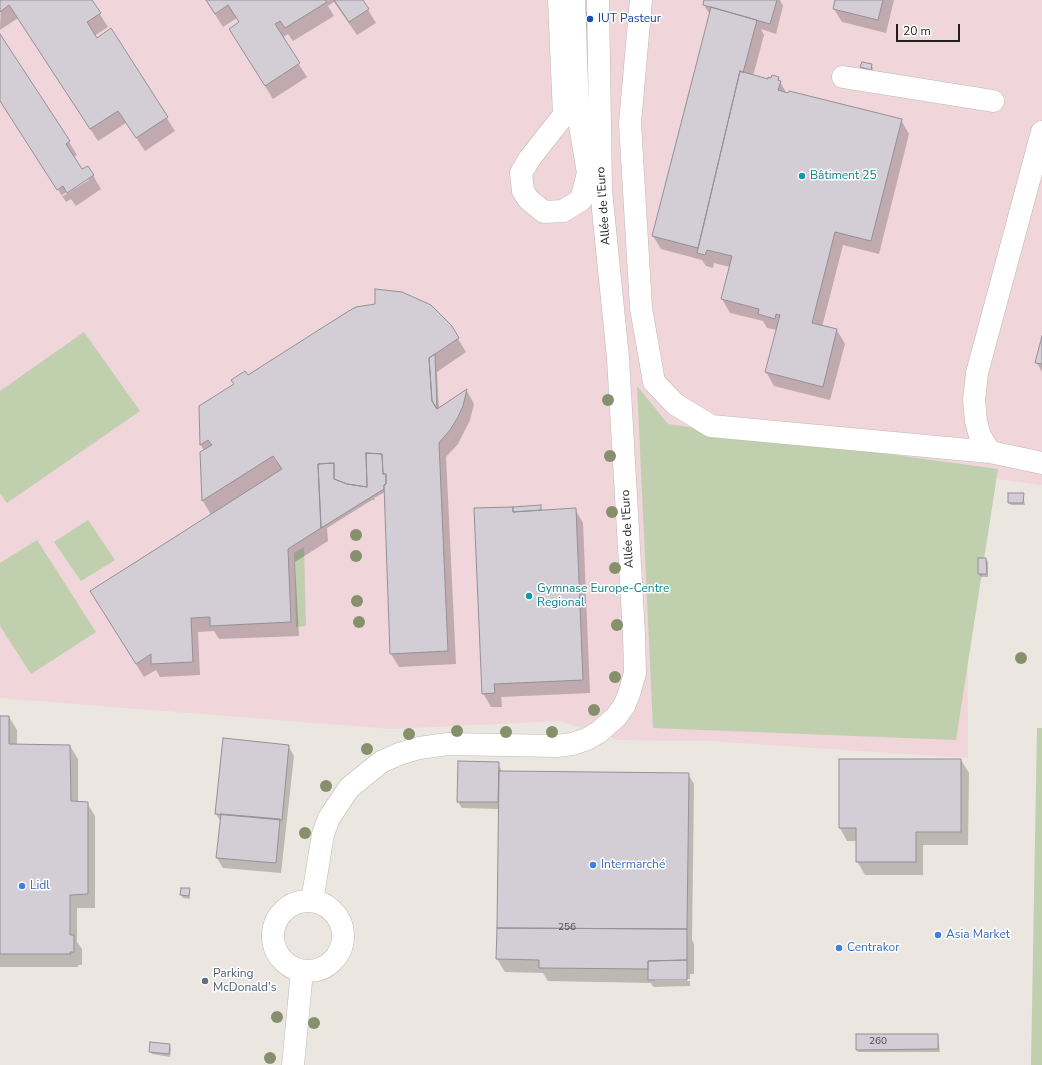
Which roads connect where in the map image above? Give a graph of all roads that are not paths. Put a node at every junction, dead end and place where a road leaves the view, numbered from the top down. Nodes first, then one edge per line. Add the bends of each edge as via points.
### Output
1 (559, 0) edge
2 (574, 0) edge
3 (598, 0) edge
4 (641, 0) edge
5 (843, 77) dead end
6 (993, 101) dead end
7 (1042, 132) edge
8 (990, 452) junction
9 (1042, 462) edge
10 (312, 902) junction
11 (302, 971) junction
12 (293, 1065) edge

1 - 2 street via 564,115 521,173 523,191 529,200 544,212 562,211 581,200 588,173 578,114
3 - 10 street, Allée de l'Euro via 601,190 618,358 634,634 634,673 629,694 616,717 587,740 557,746 448,744 419,748 381,762 349,788 329,818 323,834
4 - 8 street via 630,123 641,308 654,382 675,404 710,426
5 - 6 street
7 - 8 street via 977,373 974,400 976,421 980,436
8 - 9 street
10 - 11 street via 302,902 284,910 274,927 272,939 281,960 290,967
10 - 11 street via 322,904 338,918 343,938 341,950 325,968
11 - 12 street

